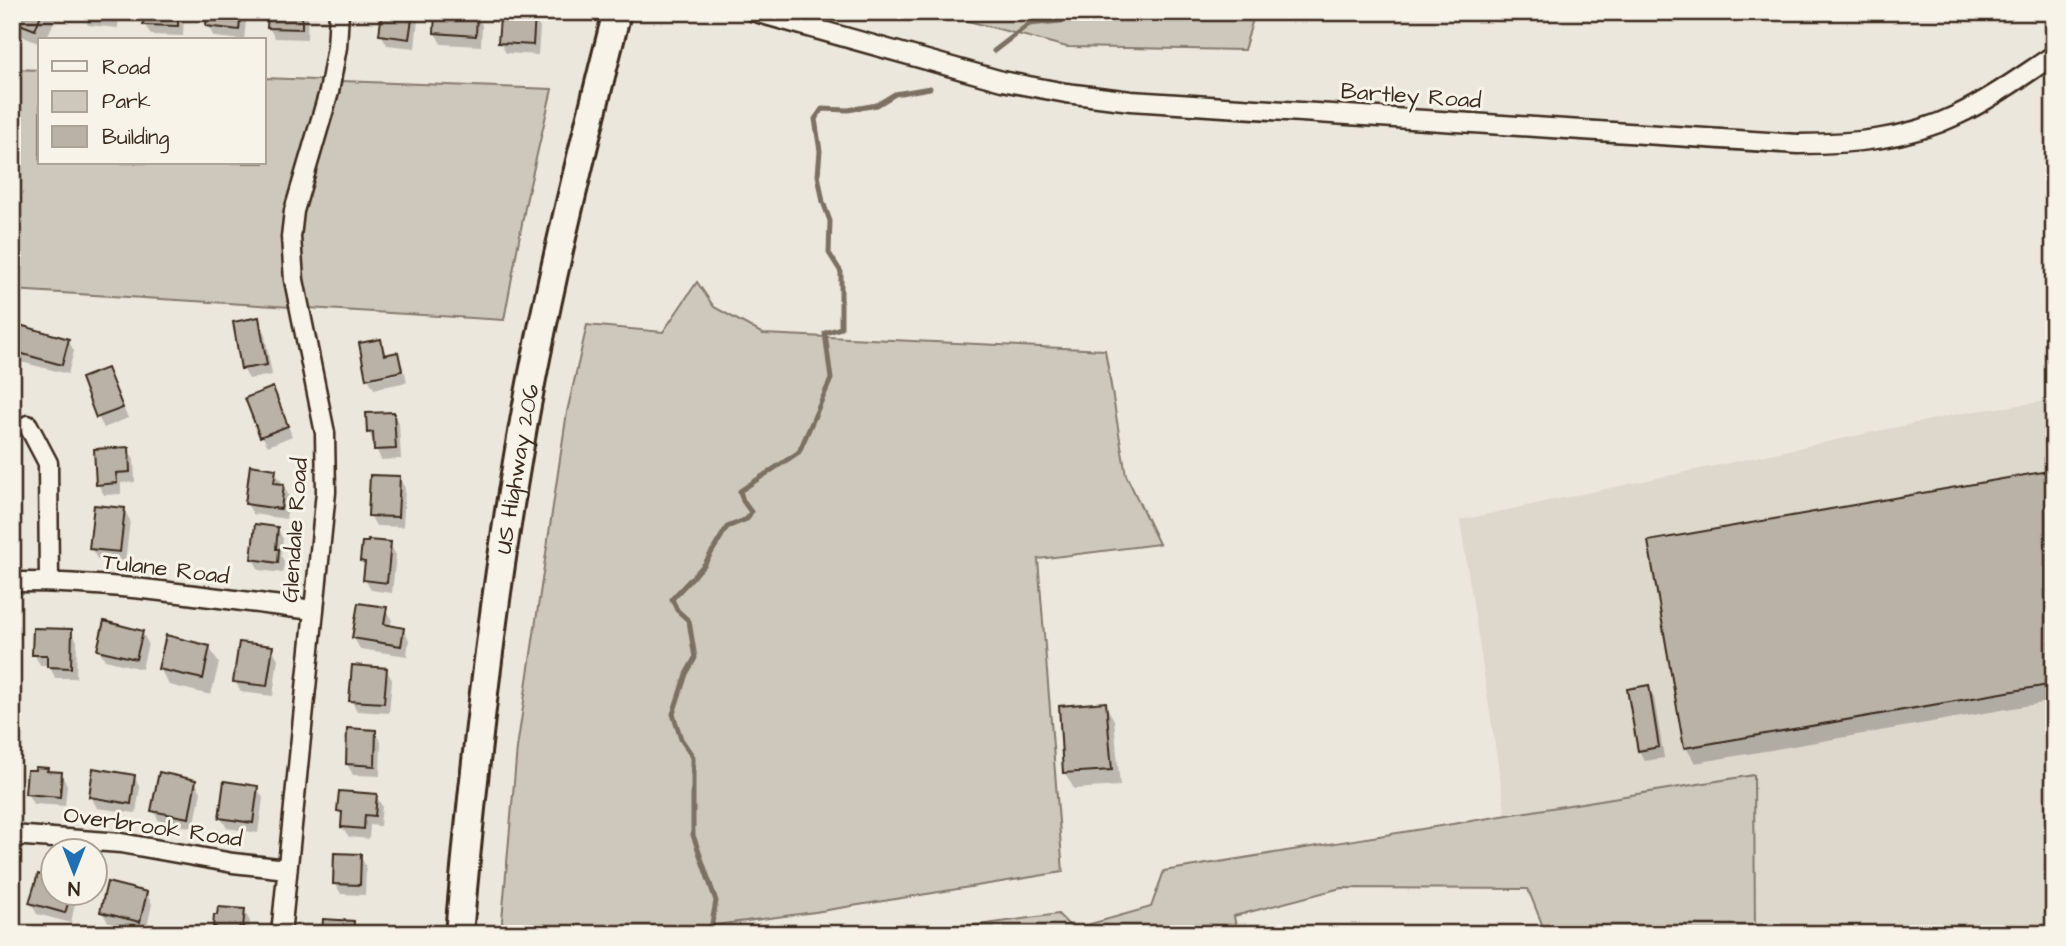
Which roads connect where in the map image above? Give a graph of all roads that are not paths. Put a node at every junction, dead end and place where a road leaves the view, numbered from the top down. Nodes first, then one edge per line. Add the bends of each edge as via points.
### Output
1 (339, 12) edge
2 (617, 12) edge
3 (755, 12) edge
4 (2054, 55) edge
5 (28, 425) dead end
6 (49, 581) junction
7 (12, 582) edge
8 (313, 610) junction
9 (12, 835) edge
10 (287, 869) junction
11 (281, 934) edge
12 (459, 934) edge

1 - 8 street, Glendale Road via 329,92 294,211 291,237 294,280 325,433 326,492
2 - 12 highway, US Highway 206 via 578,166 518,454 493,611
3 - 4 street, Bartley Road via 1002,81 1066,93 1798,144 1868,141 1934,124 1983,101
5 - 6 street via 48,463
6 - 7 street, Tulane Road
6 - 8 street, Tulane Road
8 - 10 street, Glendale Road
9 - 10 street, Overbrook Road via 121,843
10 - 11 street, Glendale Road

